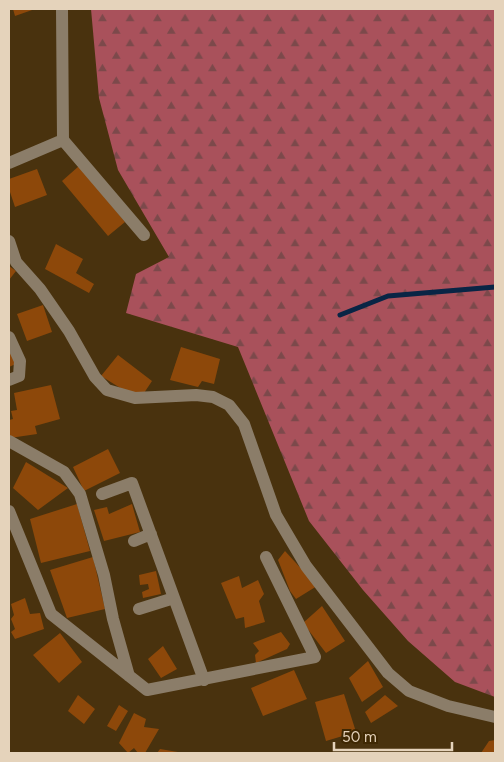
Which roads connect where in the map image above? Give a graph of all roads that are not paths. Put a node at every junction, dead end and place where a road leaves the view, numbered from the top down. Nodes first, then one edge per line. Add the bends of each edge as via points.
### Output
1 (62, 9) edge
2 (63, 140) junction
3 (9, 163) edge
4 (144, 235) dead end
5 (9, 242) edge
6 (9, 337) edge
7 (9, 380) edge
8 (9, 441) edge
9 (102, 494) dead end
10 (9, 511) edge
11 (151, 534) junction
12 (134, 541) dead end
13 (266, 557) dead end
14 (174, 598) junction
15 (139, 609) dead end
16 (129, 676) junction
17 (204, 680) junction
18 (495, 717) edge

1 - 2 street
2 - 3 street
2 - 4 street
5 - 18 street via 16,262 40,289 69,330 95,377 107,390 135,398 213,397 229,405 244,424 276,515 306,566 388,673 409,691 448,706
6 - 7 street via 20,361 19,376
8 - 16 street via 64,472 80,494
9 - 11 street via 132,483
10 - 16 street via 51,614
11 - 12 street
11 - 14 street
13 - 17 street via 315,657
14 - 15 street
14 - 17 street
16 - 17 street via 146,690

